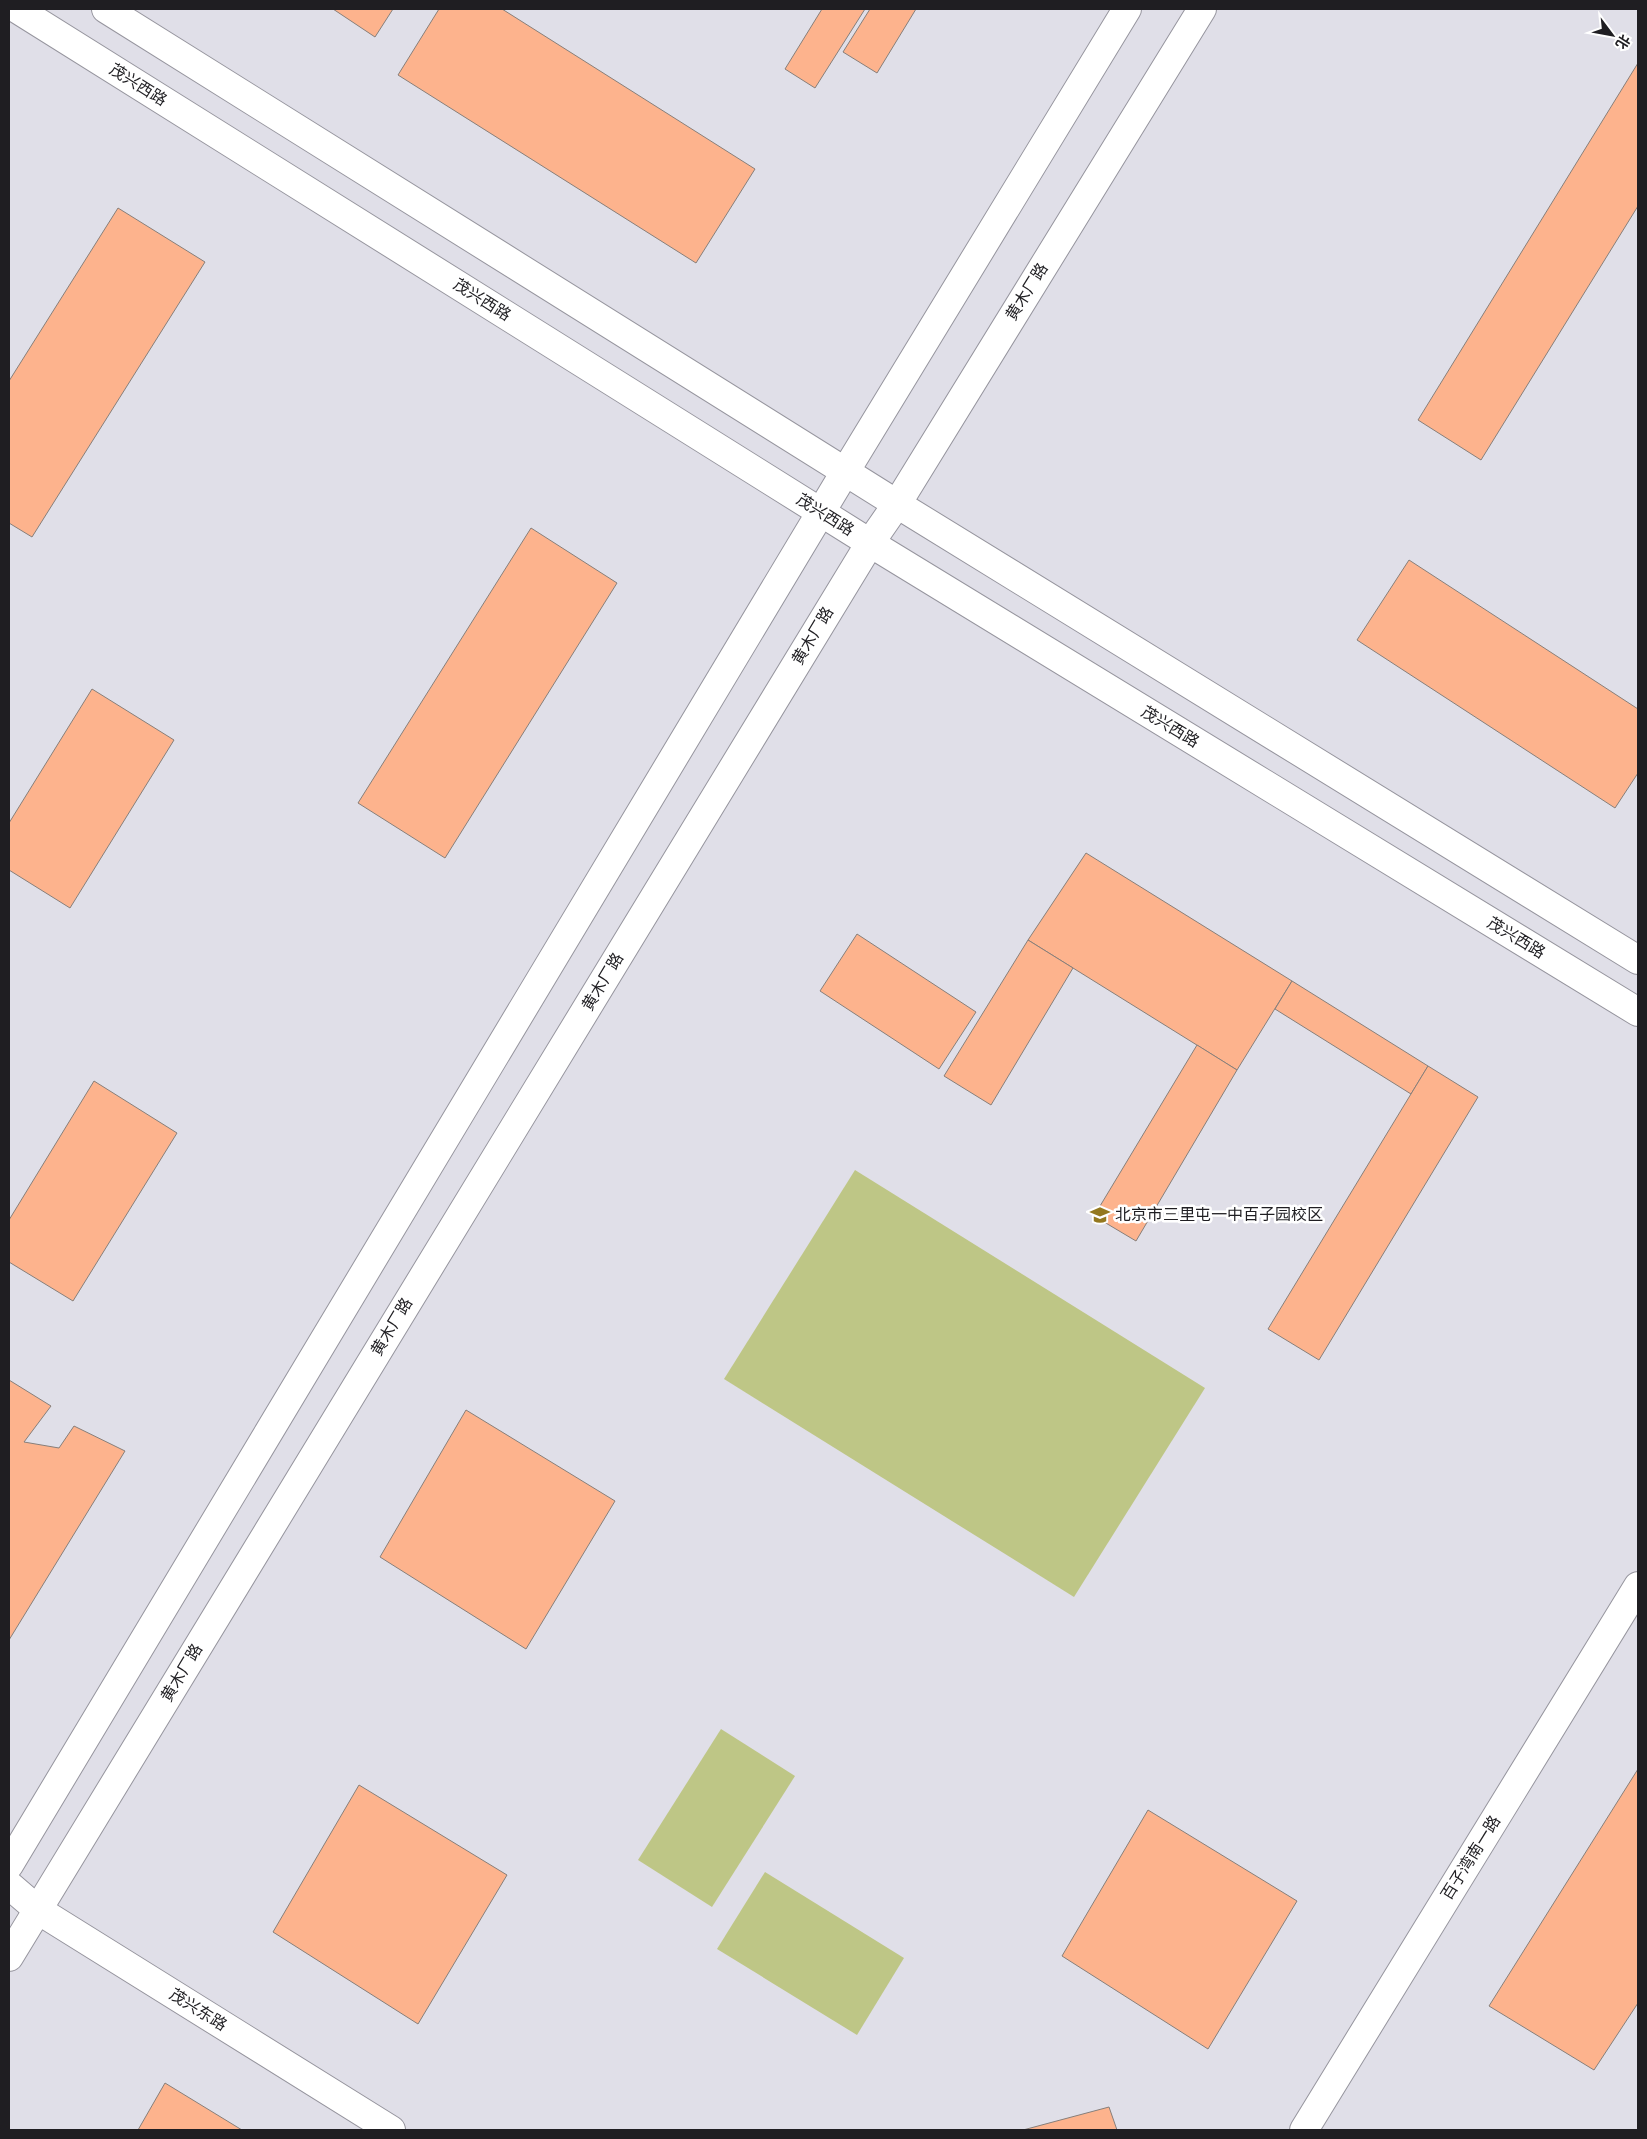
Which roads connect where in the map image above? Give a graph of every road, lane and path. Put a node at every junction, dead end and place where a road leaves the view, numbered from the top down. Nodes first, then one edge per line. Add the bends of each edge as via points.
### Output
1 (17, 9) edge
2 (106, 9) edge
3 (1127, 9) edge
4 (1202, 9) edge
5 (846, 472) junction
6 (897, 504) junction
7 (821, 513) junction
8 (870, 543) junction
9 (1638, 960) edge
10 (1638, 1012) edge
11 (1638, 1586) edge
12 (9, 1865) edge
13 (9, 1885) edge
14 (38, 1910) junction
15 (9, 1957) edge
16 (391, 2130) edge
17 (1304, 2130) edge

1 - 7 main road, 茂兴西路
2 - 5 main road
3 - 5 main road
4 - 6 main road, 黄木厂路
5 - 6 main road
5 - 7 main road
6 - 8 main road, 黄木厂路
6 - 9 main road
7 - 8 main road, 茂兴西路
7 - 12 main road
8 - 10 main road, 茂兴西路
8 - 14 main road, 黄木厂路
11 - 17 main road, 百子湾南一路
13 - 14 main road, 茂兴东路
14 - 15 main road, 黄木厂路
14 - 16 main road, 茂兴东路

